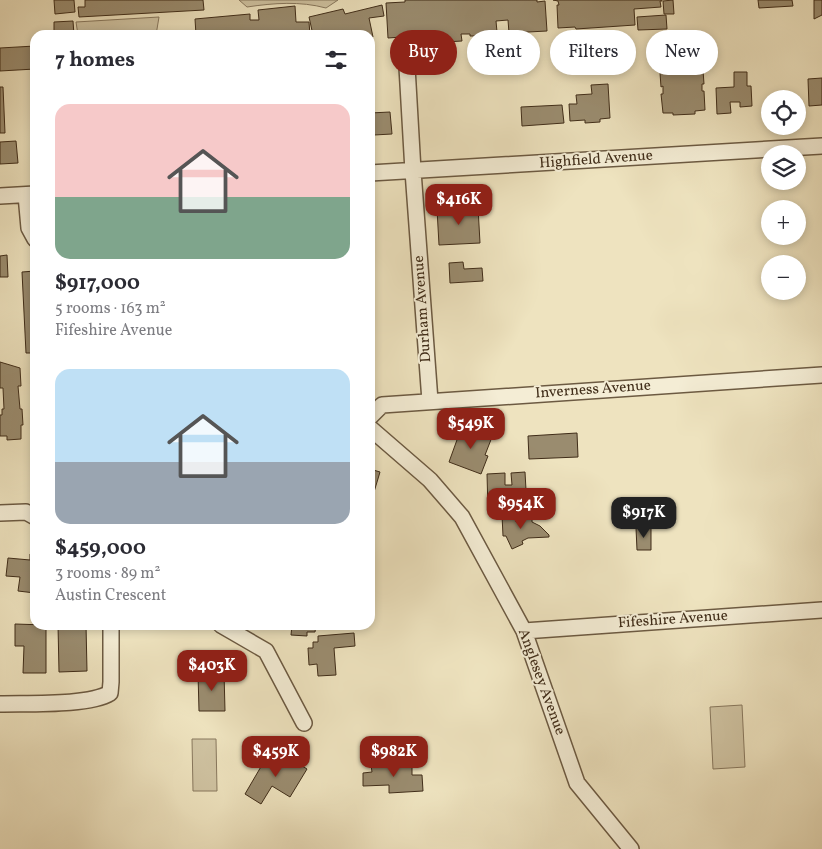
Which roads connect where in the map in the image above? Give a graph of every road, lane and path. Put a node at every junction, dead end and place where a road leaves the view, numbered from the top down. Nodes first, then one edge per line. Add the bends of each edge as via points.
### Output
1 (408, 75) edge
2 (822, 146) edge
3 (413, 171) junction
4 (375, 173) edge
5 (30, 194) edge
6 (0, 196) edge
7 (30, 230) edge
8 (822, 375) edge
9 (430, 400) junction
10 (375, 412) edge
11 (375, 432) edge
12 (0, 513) edge
13 (30, 514) edge
14 (822, 610) edge
15 (111, 630) edge
16 (230, 630) edge
17 (524, 631) junction
18 (0, 704) edge
19 (304, 723) dead end
20 (632, 849) edge

1 - 3 street, Durham Avenue
2 - 3 street, Highfield Avenue
3 - 4 street, Highfield Avenue
3 - 9 street, Durham Avenue
5 - 6 street
5 - 7 street
8 - 9 street, Inverness Avenue
9 - 10 street, Inverness Avenue via 382,405
11 - 17 street, Anglesey Avenue via 430,480 462,517
12 - 13 street
14 - 17 street, Fifeshire Avenue
15 - 18 street via 110,693 84,701
16 - 19 street via 266,651
17 - 20 street, Anglesey Avenue via 577,784

